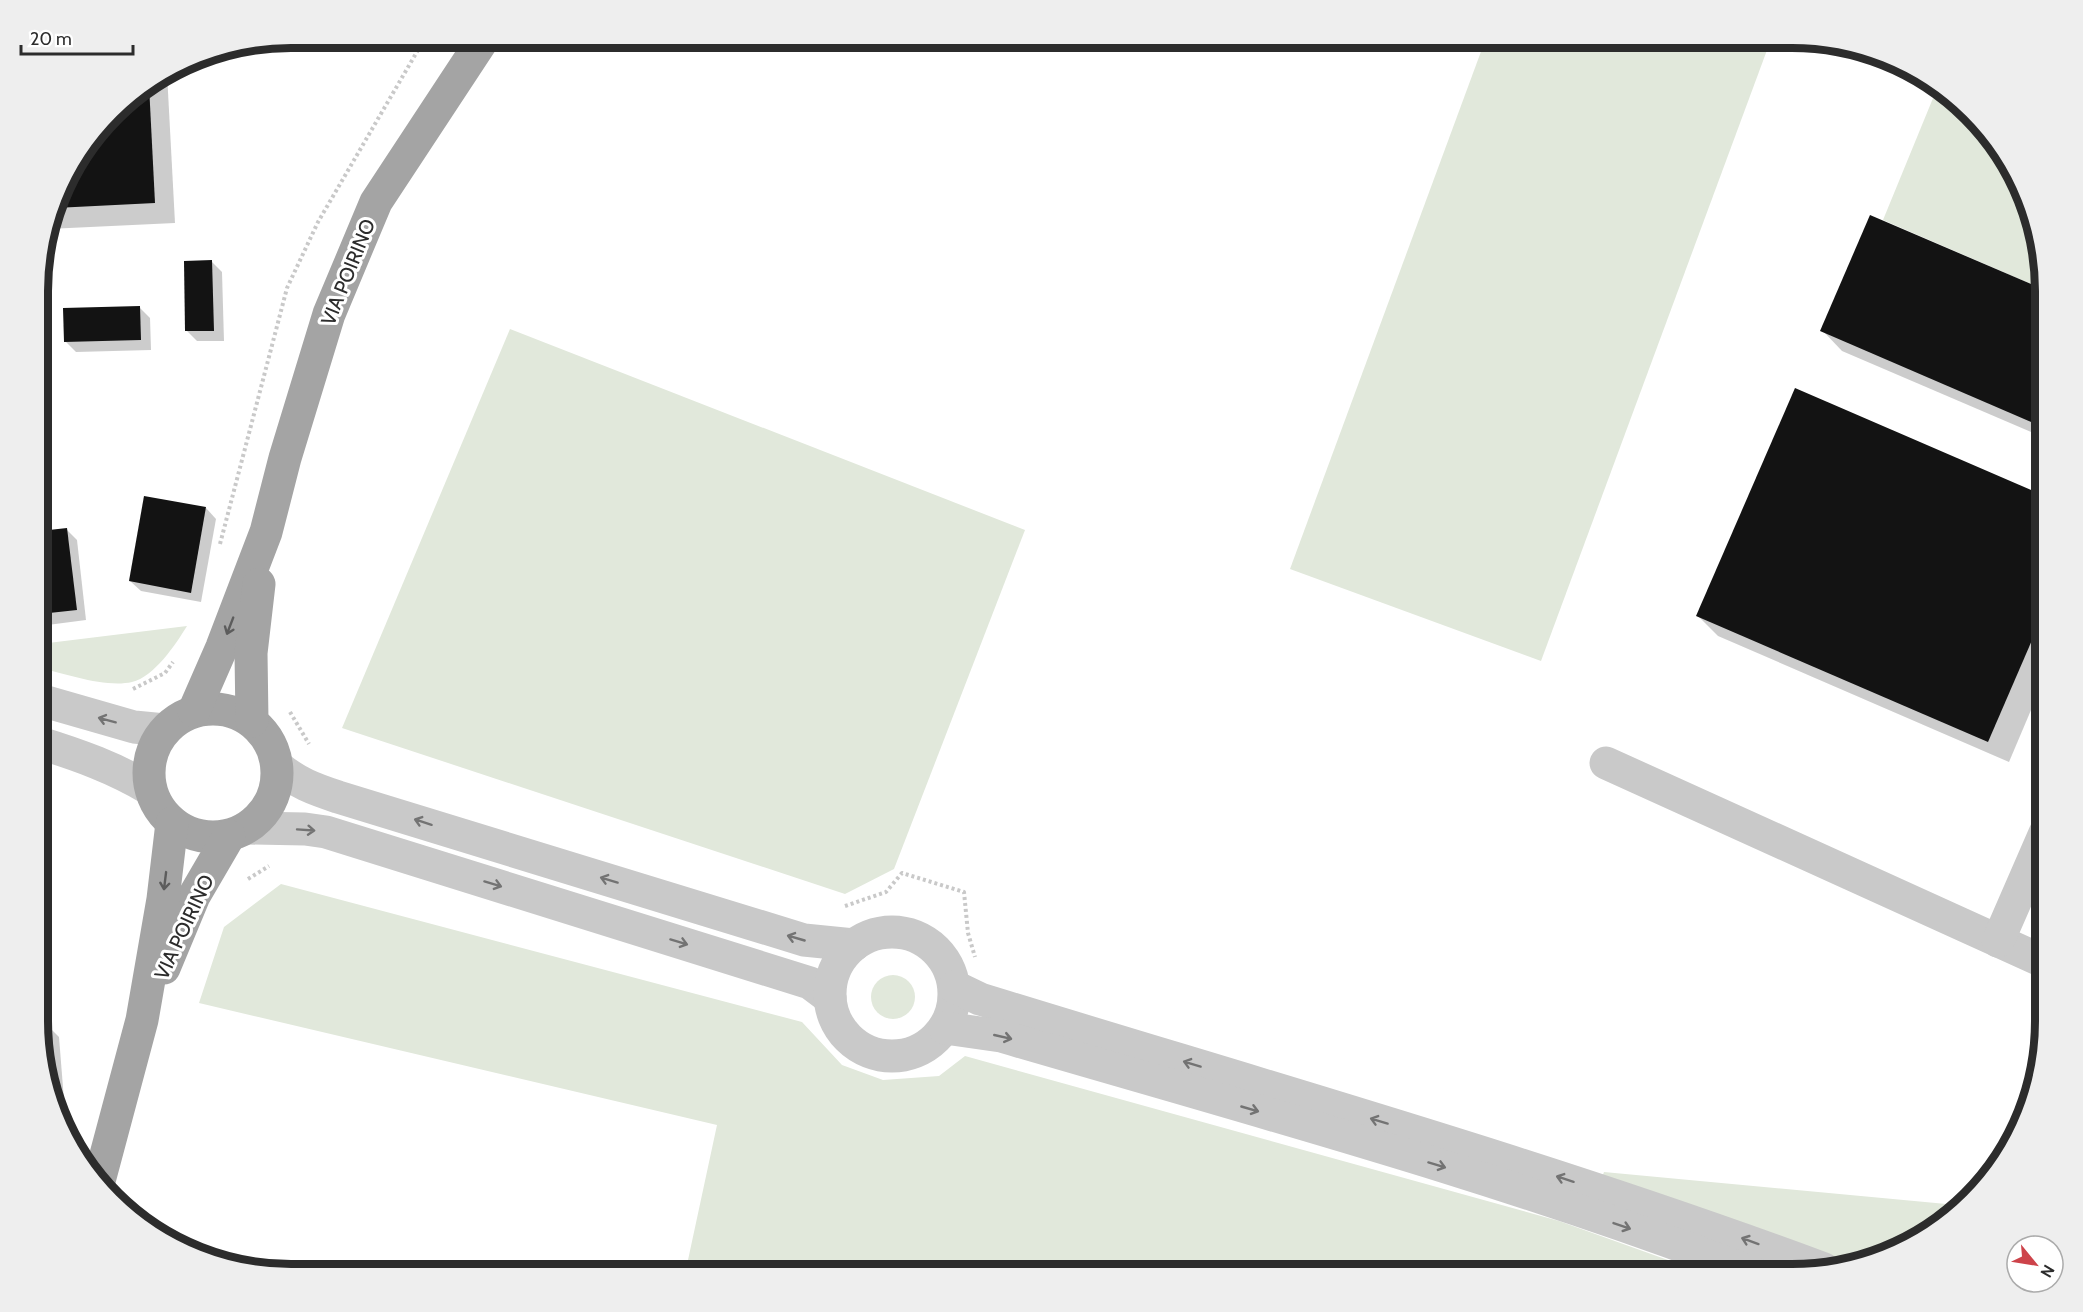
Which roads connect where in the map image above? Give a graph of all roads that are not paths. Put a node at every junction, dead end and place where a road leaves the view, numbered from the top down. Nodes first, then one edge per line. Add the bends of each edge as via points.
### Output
1 (477, 48) edge
2 (266, 532) junction
3 (48, 702) edge
4 (194, 711) junction
5 (252, 721) junction
6 (165, 730) junction
7 (48, 746) edge
8 (1606, 764) dead end
9 (277, 766) junction
10 (150, 789) junction
11 (172, 823) junction
12 (238, 832) junction
13 (2035, 857) edge
14 (1998, 941) junction
15 (854, 945) junction
16 (2035, 958) edge
17 (955, 987) junction
18 (830, 998) junction
19 (142, 1020) junction
20 (945, 1028) junction
21 (101, 1173) edge
22 (1808, 1263) edge
23 (1728, 1264) edge

1 - 2 main road, VIA POIRINO via 376,202 329,314
2 -> 4 main road, VIA POIRINO
2 - 5 main road, VIA POIRINO via 251,653
6 -> 3 street via 134,727
4 - 5 main road via 214,708
4 - 6 main road
5 - 9 main road via 273,748
6 - 10 main road via 154,747
7 - 10 street via 120,771
8 - 14 street
9 - 12 main road via 277,784 271,801 261,817
15 -> 9 street via 804,940 338,797 292,779
10 - 11 main road via 158,808
11 - 12 main road via 209,838
11 -> 19 main road, VIA POIRINO
12 -> 18 street via 326,832 810,983
12 - 19 main road, VIA POIRINO via 194,896
13 - 14 street
14 - 16 street
15 - 17 street via 871,935 890,931 927,941 950,969
15 - 18 street via 840,960 832,978
17 - 20 street via 953,1008
22 -> 17 street via 1711,1227 1450,1142 991,1003
18 - 20 street via 834,1017 844,1034 859,1047 877,1054 915,1052
19 - 21 main road, VIA POIRINO
20 -> 23 street via 1001,1036 1382,1148

